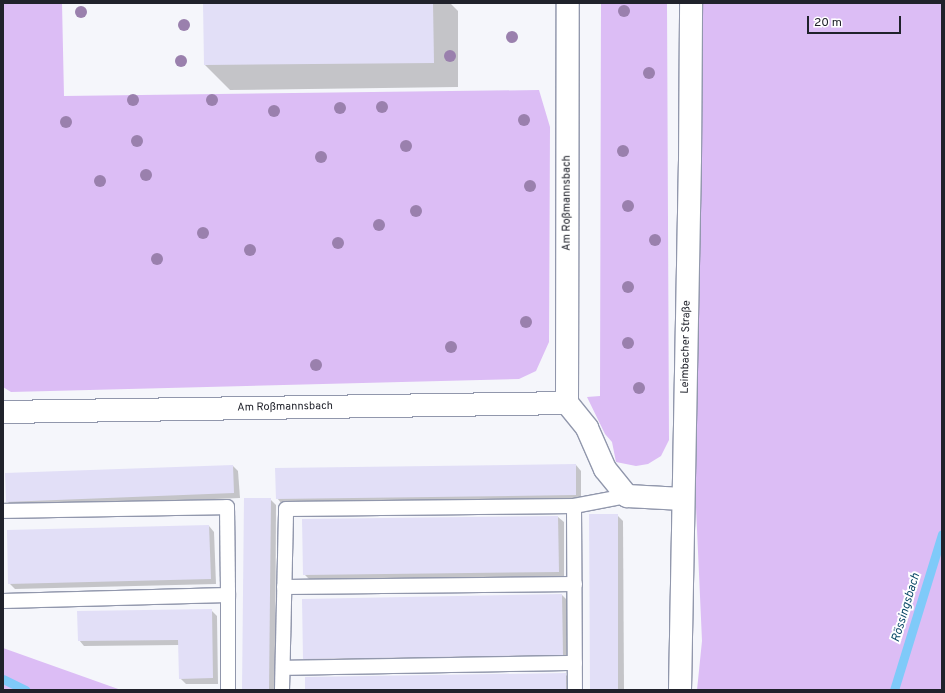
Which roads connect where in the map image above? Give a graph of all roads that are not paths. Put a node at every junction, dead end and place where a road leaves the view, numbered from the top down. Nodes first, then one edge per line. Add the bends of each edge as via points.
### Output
1 (568, 3) edge
2 (691, 3) edge
3 (567, 403) junction
4 (3, 412) edge
5 (627, 496) junction
6 (683, 498) junction
7 (574, 506) junction
8 (3, 511) edge
9 (575, 584) junction
10 (284, 587) junction
11 (228, 595) junction
12 (3, 601) edge
13 (575, 663) junction
14 (283, 668) junction
15 (228, 690) edge
16 (282, 690) edge
17 (575, 690) edge
18 (680, 690) edge

1 - 3 street, Am Roßmannsbach
2 - 6 street, Leimbacher Straße
3 - 4 street, Am Roßmannsbach
3 - 5 street via 587,428 605,469
5 - 6 street
5 - 7 lane
6 - 18 street, Leimbacher Straße
7 - 9 lane
7 - 10 lane via 286,509
8 - 11 lane via 227,507
9 - 10 lane
9 - 13 lane
10 - 14 lane
11 - 12 lane
11 - 15 lane
13 - 14 lane
13 - 17 lane
14 - 16 lane

